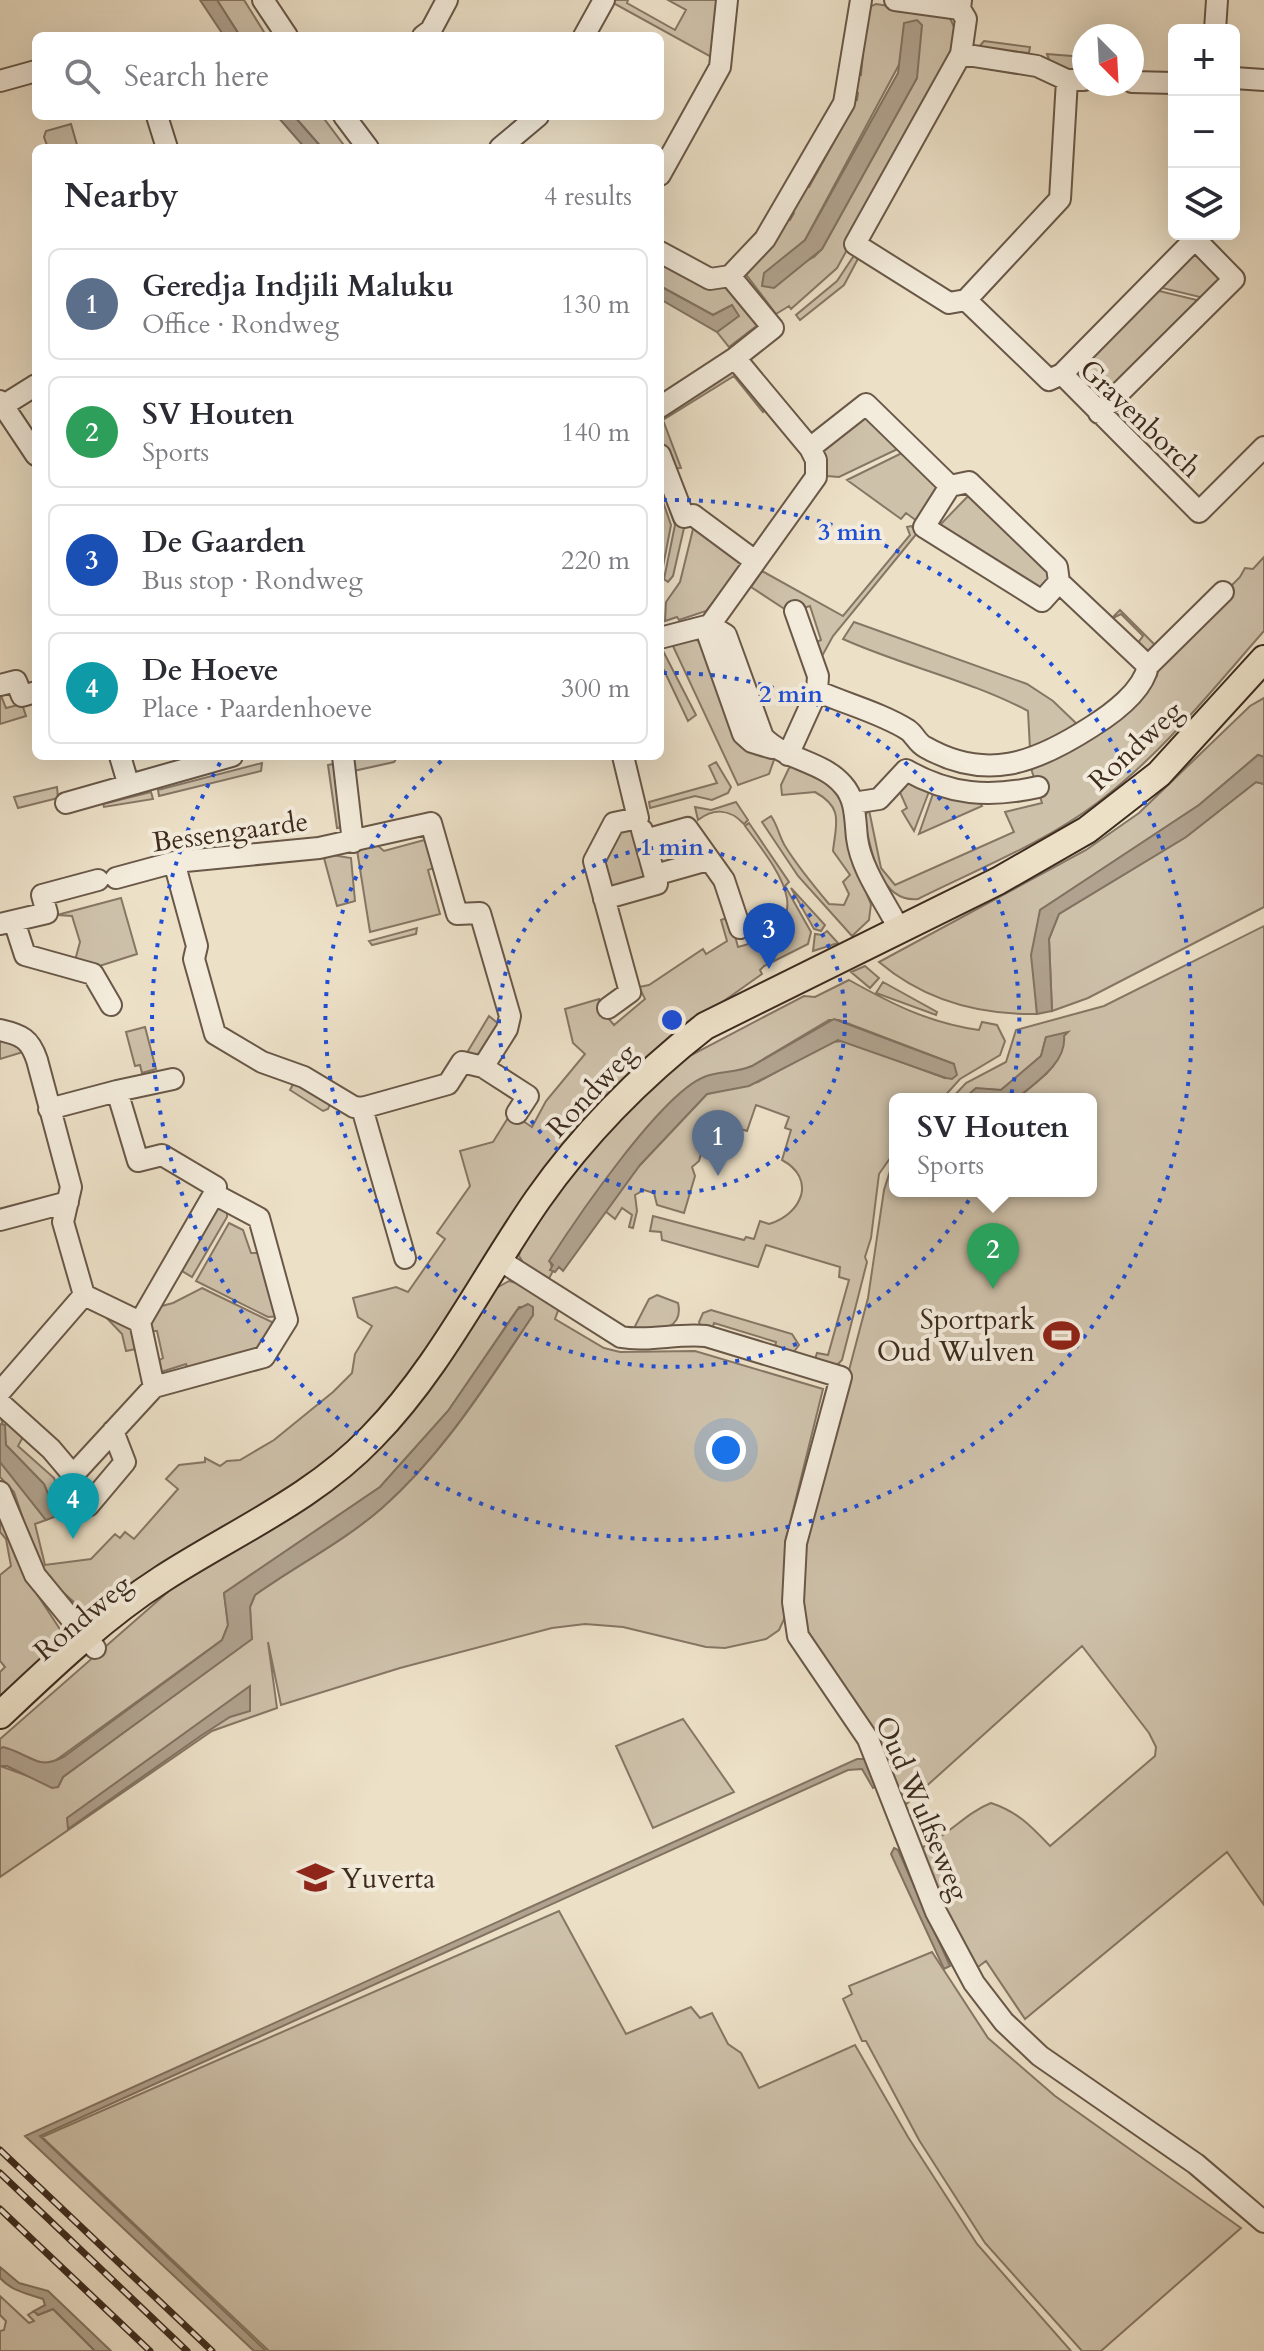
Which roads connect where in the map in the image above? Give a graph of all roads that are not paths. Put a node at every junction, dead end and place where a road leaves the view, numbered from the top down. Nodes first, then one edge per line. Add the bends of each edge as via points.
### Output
1 (263, 0) edge
2 (447, 0) edge
3 (604, 0) edge
4 (727, 0) edge
5 (861, 0) edge
6 (895, 0) edge
7 (1217, 0) edge
8 (961, 4) edge
9 (1215, 24) edge
10 (284, 32) edge
11 (428, 32) edge
12 (586, 32) edge
13 (961, 54) junction
14 (32, 72) edge
15 (1240, 78) edge
16 (1072, 79) edge
17 (1264, 80) edge
18 (0, 81) edge
19 (1144, 82) edge
20 (1168, 83) edge
21 (1073, 96) edge
22 (158, 120) edge
23 (347, 120) edge
24 (533, 120) edge
25 (166, 144) edge
26 (365, 144) edge
27 (505, 144) edge
28 (664, 168) edge
29 (1192, 240) edge
30 (1198, 240) edge
31 (664, 254) edge
32 (730, 276) junction
33 (966, 300) junction
34 (735, 358) junction
35 (1062, 374) junction
36 (32, 387) edge
37 (2, 403) edge
38 (664, 404) edge
39 (1099, 413) junction
40 (1264, 447) edge
41 (810, 448) junction
42 (32, 449) edge
43 (664, 465) edge
44 (950, 486) junction
45 (755, 561) junction
46 (1059, 582) junction
47 (1223, 592) dead end
48 (795, 611) dead end
49 (710, 625) junction
50 (664, 637) edge
51 (1264, 659) edge
52 (1148, 666) junction
53 (0, 685) edge
54 (817, 691) junction
55 (32, 693) edge
56 (782, 752) junction
57 (121, 760) edge
58 (217, 760) edge
59 (343, 760) edge
60 (624, 760) edge
61 (128, 783) junction
62 (1038, 787) dead end
63 (66, 803) dead end
64 (853, 803) junction
65 (638, 818) junction
66 (645, 840) junction
67 (353, 842) junction
68 (708, 860) junction
69 (174, 862) junction
70 (655, 875) junction
71 (604, 899) junction
72 (7, 922) edge
73 (740, 928) dead end
74 (899, 929) junction
75 (111, 1005) dead end
76 (608, 1008) dead end
77 (0, 1030) edge
78 (483, 1067) junction
79 (173, 1079) dead end
80 (117, 1091) junction
81 (362, 1108) junction
82 (49, 1109) junction
83 (517, 1113) dead end
84 (214, 1194) junction
85 (68, 1202) junction
86 (0, 1220) edge
87 (405, 1258) dead end
88 (498, 1259) junction
89 (84, 1295) junction
90 (140, 1322) junction
91 (154, 1387) junction
92 (0, 1392) edge
93 (0, 1403) edge
94 (113, 1431) junction
95 (73, 1475) junction
96 (0, 1492) edge
97 (90, 1642) junction
98 (0, 1715) edge
99 (0, 1731) edge
100 (1264, 2222) edge

1 - 10 street
2 - 11 street
3 - 12 street
4 - 28 street via 720,67
5 - 32 street via 844,103 765,239
6 - 8 street
7 - 9 street
8 - 13 street via 966,19
13 - 16 street via 1037,66
13 - 33 street, Gravenborch via 855,244 949,303
14 - 18 street
15 - 17 street
19 - 20 street
21 - 33 street via 1060,199
22 - 25 street
23 - 26 street
24 - 27 street
29 - 35 street
30 - 39 street via 1234,279
31 - 32 street via 710,279
32 - 34 street via 773,328
33 - 35 street, Gravenborch via 1049,380
34 - 38 street
34 - 41 street
35 - 39 street, Gravenborch
36 - 37 street
37 - 42 street
39 - 40 street, Gravenborch via 1199,512
41 - 44 street via 866,404
41 - 45 street via 816,460 813,484
43 - 45 street via 684,517 693,515
44 - 46 street via 969,482 1057,567
44 - 46 street via 924,527 1042,601
45 - 49 street
46 - 52 street
47 - 52 street
48 - 54 street via 818,676
49 - 50 street
49 - 56 street via 726,635 763,737
51 - 74 main road, Rondweg via 1159,774 1087,830
52 - 54 street via 1145,681 1101,721 1063,745 988,768 949,760 920,745 910,731
53 - 55 street via 16,681 22,696
54 - 56 street
56 - 64 street via 838,779
57 - 61 street
58 - 61 street
59 - 67 street
60 - 65 street
61 - 63 street
62 - 64 street via 991,796 956,792 906,770 879,799
64 - 74 street via 860,854
65 - 66 street
65 - 71 street via 614,823 594,861
66 - 68 street via 687,828
66 - 70 street
67 - 69 street, Bessengaarde
67 - 78 street, Bessengaarde via 431,823 457,914 480,913 510,1016
68 - 70 street
68 - 73 street via 724,880
69 - 72 street, Bessengaarde via 42,895 47,913
69 - 81 street via 215,1034
70 - 71 street via 657,884
71 - 76 street via 630,992
72 - 75 street via 25,955 93,974
74 - 88 main road, Rondweg via 705,1026 666,1057 601,1120
77 - 82 street via 31,1042
78 - 81 street via 462,1062 448,1084
78 - 83 street via 528,1096
79 - 80 street
80 - 82 street
80 - 84 street via 138,1161 162,1155 216,1187
81 - 87 street
82 - 85 street via 71,1187
84 - 90 street
84 - 91 street via 259,1218 287,1320 264,1357
85 - 86 street
85 - 89 street via 63,1222
88 - 97 main road, Rondweg via 406,1397 372,1437 315,1486 154,1584
88 - 100 street, Oud Wulfseweg via 621,1337 706,1336 841,1377 796,1543 796,1623 812,1661 868,1739 953,1949 1004,2022 1040,2056 1196,2164
89 - 90 street
89 - 92 street
90 - 91 street
91 - 94 street
93 - 95 street
94 - 95 street
94 - 95 street via 125,1462 88,1506 80,1501
96 - 97 street via 35,1575
97 - 98 main road, Rondweg
97 - 99 main road, Rondweg

